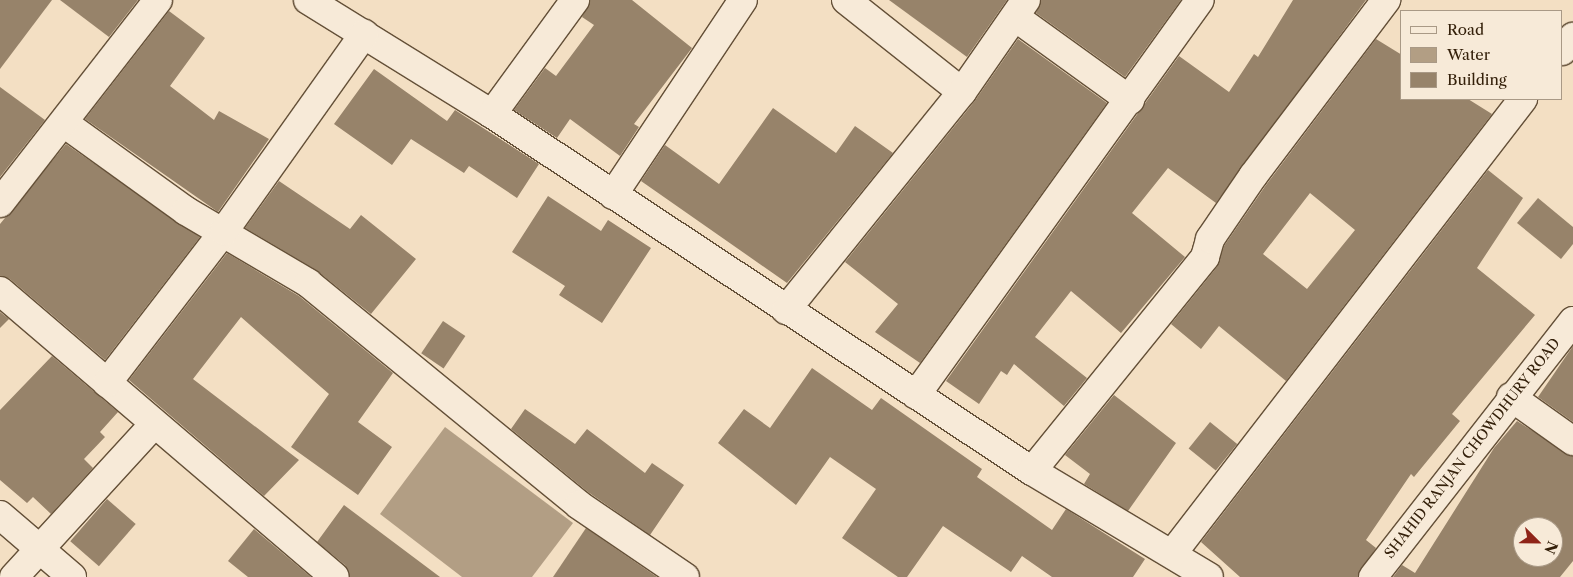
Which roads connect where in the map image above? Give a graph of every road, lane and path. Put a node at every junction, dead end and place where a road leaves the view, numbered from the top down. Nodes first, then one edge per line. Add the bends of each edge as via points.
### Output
1 (158, 0) edge
2 (308, 0) edge
3 (576, 0) edge
4 (743, 0) edge
5 (846, 0) edge
6 (1200, 0) edge
7 (1386, 0) edge
8 (1021, 9) edge
9 (364, 34) junction
10 (1573, 37) edge
11 (1563, 50) edge
12 (962, 92) junction
13 (1130, 100) junction
14 (1522, 100) edge
15 (492, 114) junction
16 (64, 124) junction
17 (613, 195) junction
18 (0, 204) edge
19 (224, 231) junction
20 (0, 291) edge
21 (786, 310) junction
22 (1573, 321) edge
23 (107, 383) junction
24 (916, 395) junction
25 (1511, 397) junction
26 (154, 424) junction
27 (1573, 442) edge
28 (1032, 471) junction
29 (0, 515) edge
30 (40, 549) junction
31 (1172, 554) junction
32 (14, 577) edge
33 (72, 577) edge
34 (335, 577) edge
35 (686, 577) edge
36 (1209, 577) edge
37 (1373, 577) edge

1 - 16 street
2 - 9 street
3 - 15 street
4 - 17 street
5 - 12 street
6 - 13 street
7 - 28 street via 1253,176 1210,239 1205,257
8 - 12 street
8 - 13 street
9 - 15 street
9 - 19 street
10 - 11 street
12 - 21 street
13 - 24 street
14 - 31 street
15 - 17 street
16 - 18 street
16 - 19 street via 186,211
17 - 21 street
19 - 23 street
19 - 35 street via 308,283 579,505
20 - 23 street
21 - 24 street
22 - 25 street, SHAHID RANJAN CHOWDHURY ROAD
23 - 26 street
24 - 28 street
25 - 27 street
25 - 37 street, SHAHID RANJAN CHOWDHURY ROAD
26 - 30 street
26 - 34 street
28 - 31 street
29 - 30 street
30 - 32 street
30 - 33 street
31 - 36 street

